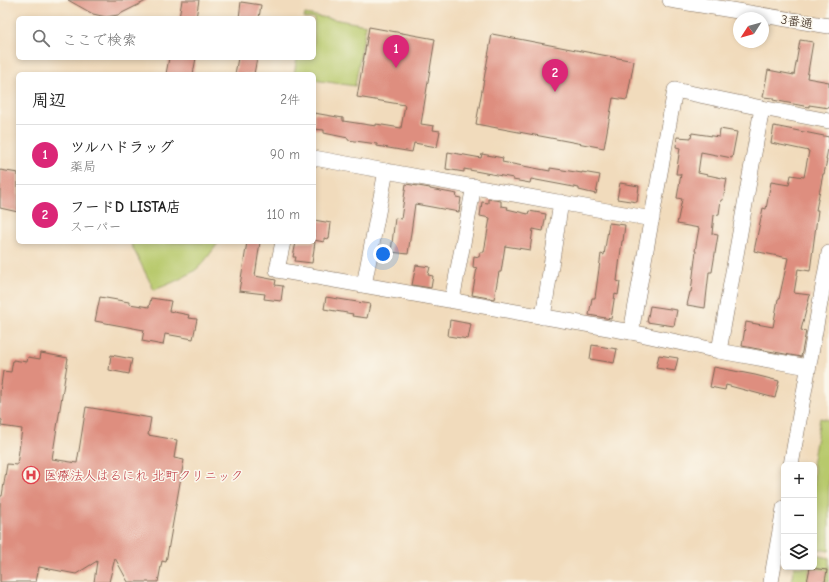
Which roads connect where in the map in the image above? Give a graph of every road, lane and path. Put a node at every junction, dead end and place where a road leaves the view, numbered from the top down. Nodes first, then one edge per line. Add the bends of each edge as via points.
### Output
1 (670, 0) edge
2 (829, 26) edge
3 (762, 108) junction
4 (829, 121) edge
5 (316, 158) edge
6 (386, 171) junction
7 (474, 186) junction
8 (561, 202) junction
9 (652, 219) junction
10 (282, 244) edge
11 (829, 253) edge
12 (364, 285) junction
13 (452, 300) junction
14 (543, 317) junction
15 (631, 332) junction
16 (719, 351) junction
17 (808, 367) junction
18 (792, 462) edge
19 (781, 525) edge
20 (771, 582) edge

1 - 2 street, 3番通
3 - 4 street
3 - 9 street via 675,90
3 - 16 street
5 - 6 street
6 - 7 street
6 - 12 street
7 - 8 street
7 - 13 street
8 - 9 street
8 - 14 street
9 - 15 street
10 - 12 street via 277,270
11 - 17 street
12 - 13 street
13 - 14 street
14 - 15 street
15 - 16 street
16 - 17 street
17 - 18 street
19 - 20 street

